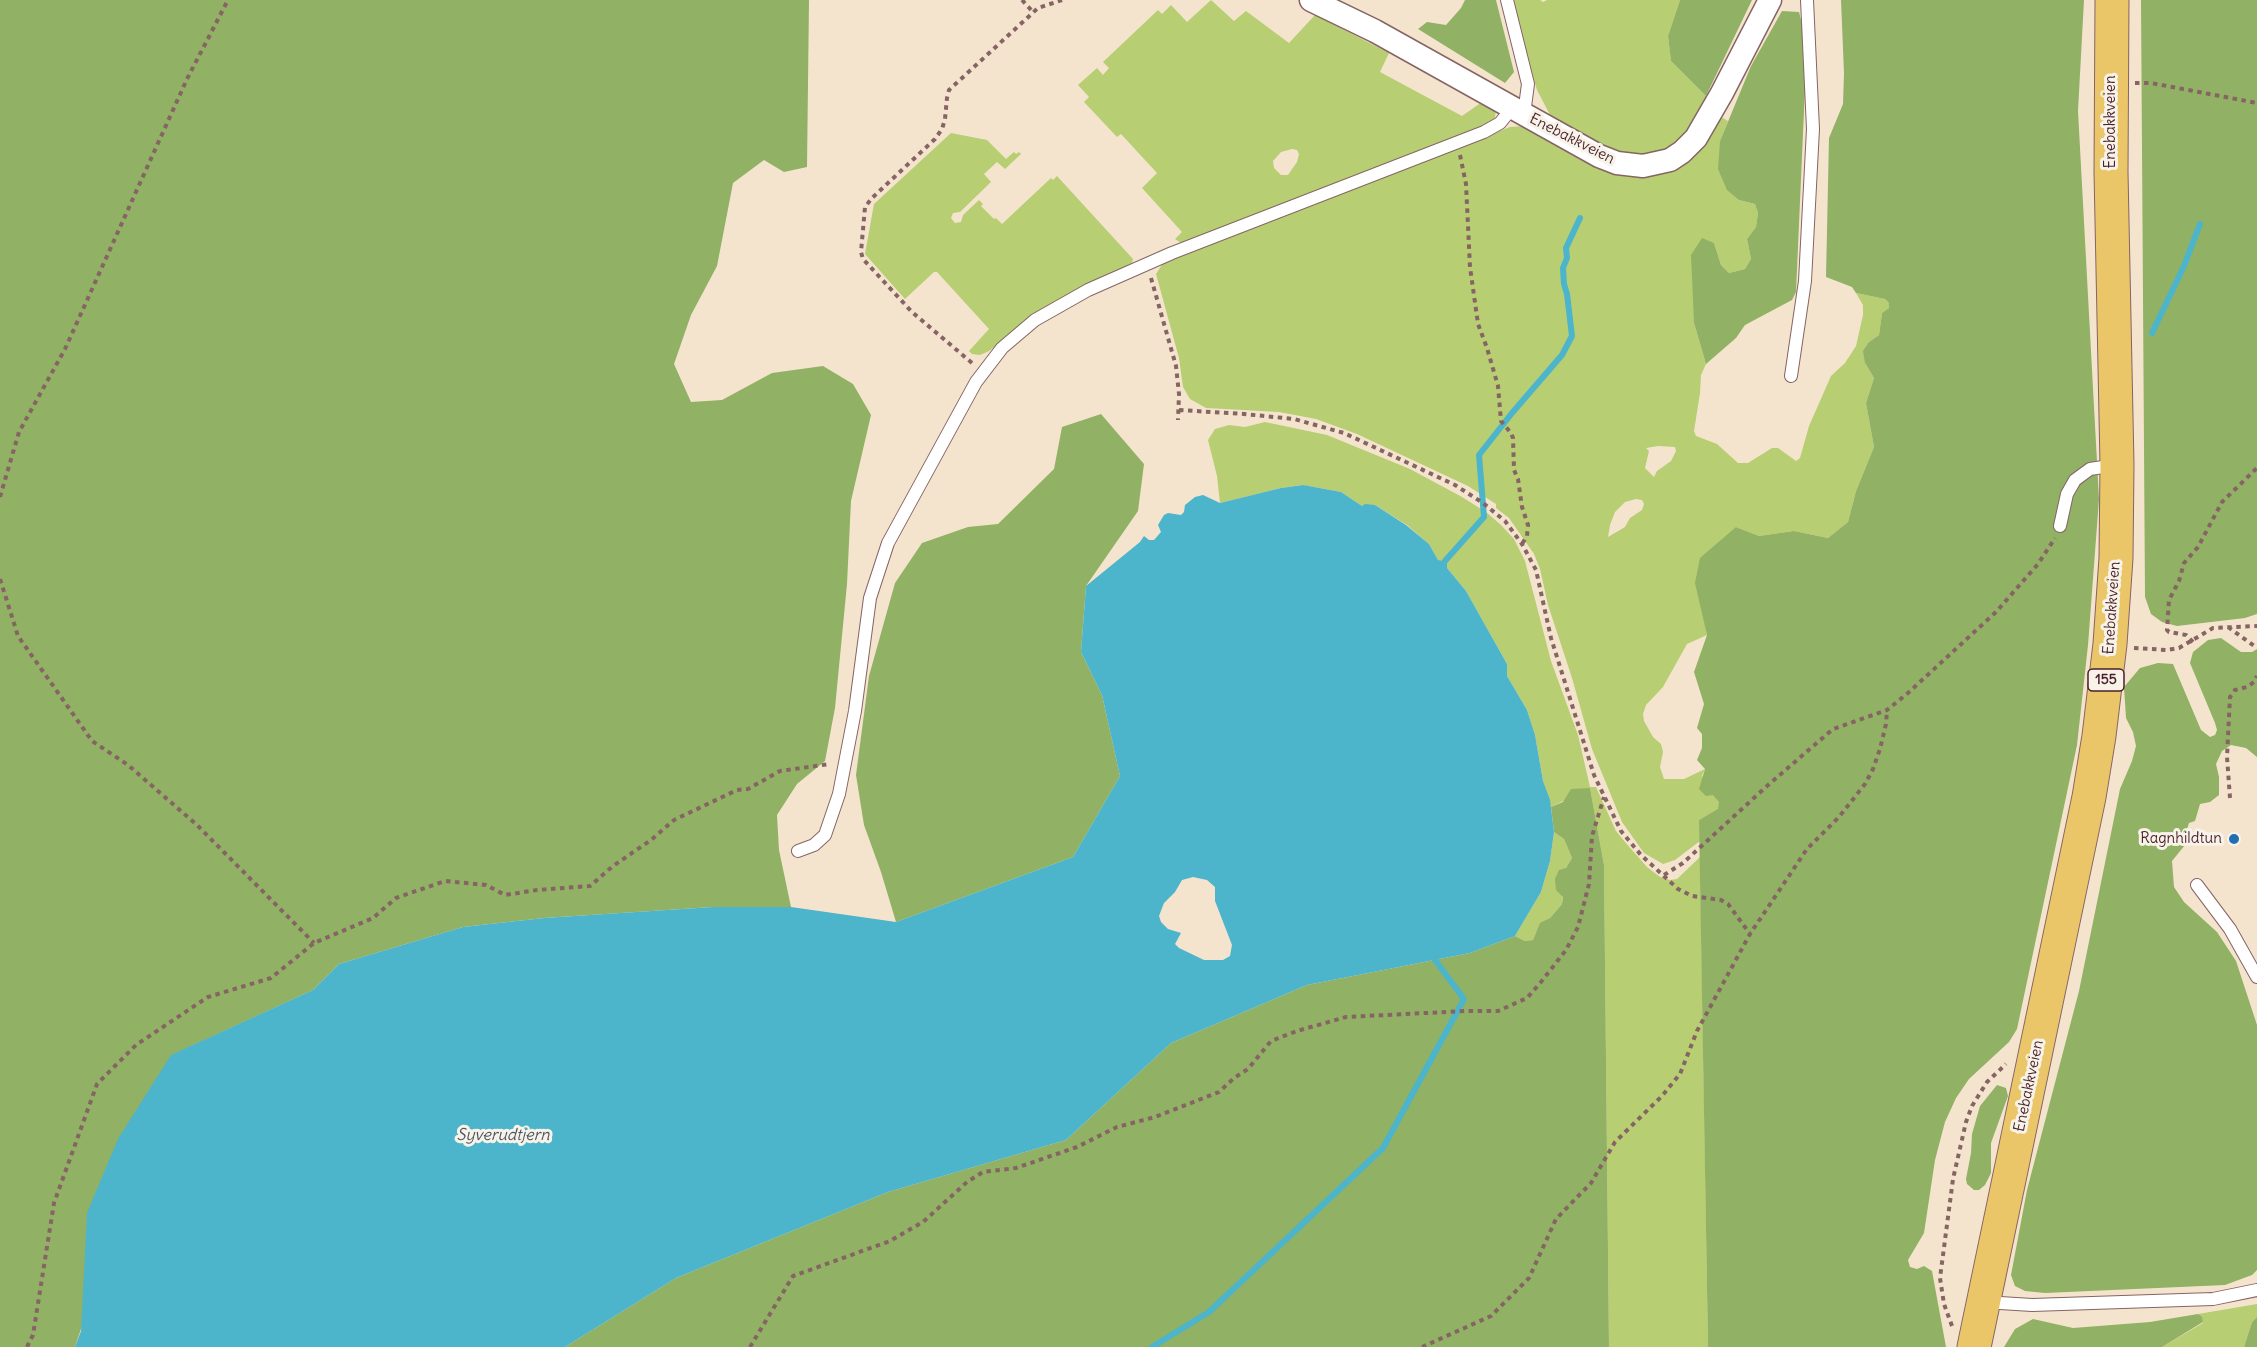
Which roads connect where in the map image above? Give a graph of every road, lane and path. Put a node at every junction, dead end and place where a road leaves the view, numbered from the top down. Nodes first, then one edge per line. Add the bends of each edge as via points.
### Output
1 (228, 0) edge
2 (1022, 0) edge
3 (1062, 0) edge
4 (1311, 0) edge
5 (1507, 0) edge
6 (1770, 0) edge
7 (1808, 0) edge
8 (2112, 0) edge
9 (1033, 12) junction
10 (2110, 82) junction
11 (2257, 103) edge
12 (1518, 111) junction
13 (1456, 143) junction
14 (1146, 263) junction
15 (984, 371) junction
16 (1791, 376) dead end
17 (1179, 410) junction
18 (1178, 420) dead end
19 (2117, 465) junction
20 (2257, 468) edge
21 (0, 497) edge
22 (2060, 526) joint
23 (1522, 544) junction
24 (0, 579) edge
25 (2257, 626) edge
26 (2228, 627) junction
27 (2193, 642) junction
28 (2110, 644) junction
29 (2257, 648) edge
30 (2257, 676) edge
31 (1887, 710) junction
32 (845, 761) junction
33 (1604, 797) junction
34 (2230, 798) dead end
35 (798, 851) dead end
36 (1664, 875) junction
37 (2197, 885) dead end
38 (1750, 934) junction
39 (314, 943) junction
40 (2257, 978) edge
41 (2035, 1057) junction
42 (2257, 1290) edge
43 (1983, 1302) junction
44 (1975, 1343) edge
45 (27, 1347) edge
46 (750, 1347) edge
47 (1422, 1347) edge

1 - 21 path via 187,79 65,349 19,432
2 - 9 path
3 - 9 path
4 - 12 street, Enebakkveien
5 - 12 lane via 1528,84
6 - 12 street, Enebakkveien via 1701,129 1670,160 1643,166 1617,163
7 - 16 lane via 1813,129 1806,272
8 - 10 main road, Enebakkveien / 155
9 - 15 path via 950,90 942,129 935,139 865,207 862,259 912,312
10 - 11 path via 2151,83
10 - 19 main road, Enebakkveien / 155
12 - 13 lane via 1493,128
13 - 14 lane
13 - 23 path via 1466,184 1470,267 1478,324 1498,387 1501,421 1512,434 1512,464 1528,525
14 - 15 lane via 1035,320 1006,344
14 - 17 path via 1171,342
15 - 32 lane via 904,510 882,560 870,598
17 - 18 path
17 - 23 path via 1294,419 1344,433 1470,494 1505,521
19 - 22 lane via 2090,469 2076,480 2067,494
19 - 28 main road, Enebakkveien / 155
20 - 27 path via 2222,502 2198,547 2184,562 2169,600 2167,630 2186,635
22 - 31 path via 2038,564 1996,612
23 - 33 path via 1536,570 1560,668
24 - 39 path via 18,636 92,741 128,765 197,825
25 - 26 path
26 - 27 path via 2213,628
26 - 29 path
27 - 28 path via 2167,650
28 - 41 main road, Enebakkveien / 155 via 2089,797
30 - 34 path via 2230,697
31 - 36 path via 1833,729 1683,863
31 - 38 path via 1880,749 1864,784 1839,818 1807,849
32 - 35 lane via 825,835
32 - 39 path via 780,771 674,820 590,886 506,895 486,885 446,881 396,898 373,918
33 - 36 path via 1630,845
33 - 46 path via 1592,836 1589,884 1578,927 1566,950 1527,998 1498,1011 1346,1017 1271,1041 1248,1069 1219,1092 1016,1168 983,1172 923,1222 890,1241 793,1276
36 - 38 path via 1692,896 1728,904
37 - 40 lane via 2230,929
38 - 47 path via 1697,1031 1680,1074 1615,1142 1591,1183 1556,1219 1529,1278 1491,1316
39 - 45 path via 271,978 208,997 136,1045 97,1084 54,1203 33,1335
41 - 43 main road, Enebakkveien / 155
41 - 44 path via 2009,1062 1981,1091 1966,1122 1953,1179 1941,1292 1952,1326
42 - 43 lane via 2194,1300 2032,1305
43 - 44 main road, Enebakkveien / 155

